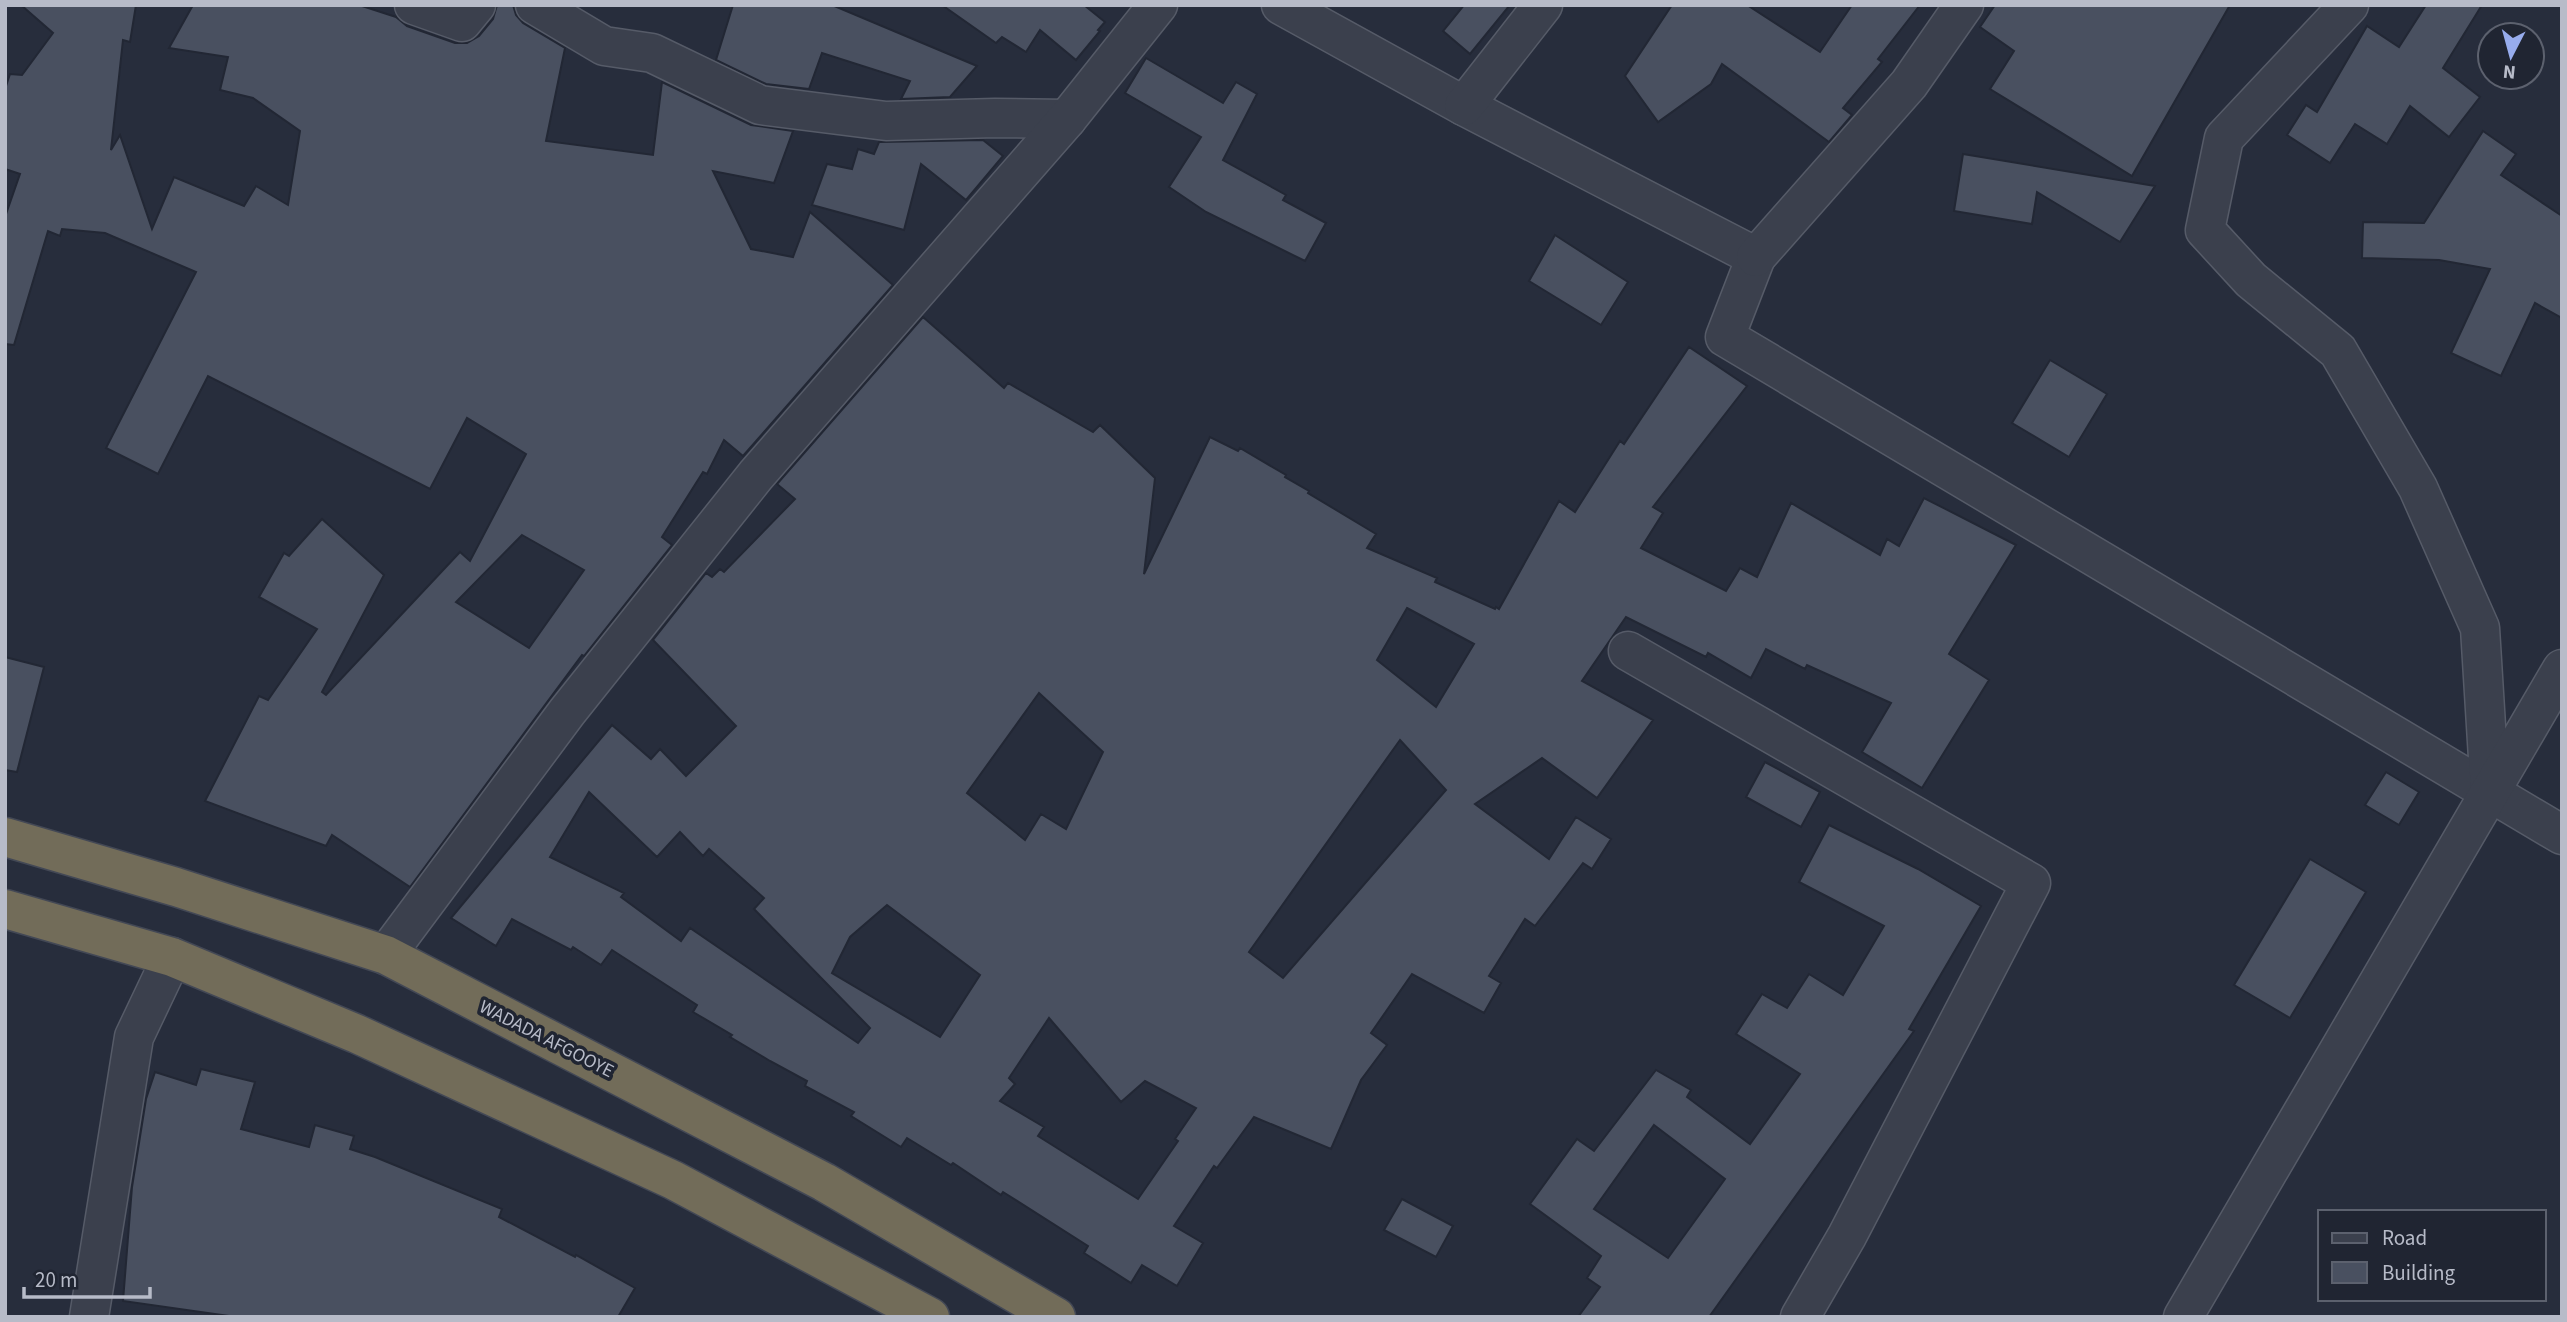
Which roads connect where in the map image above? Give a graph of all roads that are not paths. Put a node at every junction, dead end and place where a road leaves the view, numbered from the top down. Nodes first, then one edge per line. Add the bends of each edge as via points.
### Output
1 (414, 5) edge
2 (476, 5) edge
3 (535, 5) edge
4 (1157, 5) edge
5 (1281, 5) edge
6 (1543, 5) edge
7 (1964, 5) edge
8 (2349, 5) edge
9 (1464, 106) junction
10 (1067, 119) junction
11 (1756, 257) junction
12 (1628, 651) dead end
13 (2562, 669) edge
14 (2490, 791) junction
15 (2562, 835) edge
16 (5, 837) edge
17 (5, 909) edge
18 (386, 955) junction
19 (172, 957) junction
20 (89, 1317) edge
21 (930, 1317) edge
22 (1056, 1317) edge
23 (1800, 1317) edge
24 (2183, 1317) edge

1 - 2 street via 462,22
3 - 10 street via 604,46 652,53 760,105 886,121
4 - 10 street
5 - 9 street
6 - 9 street
7 - 11 street via 1909,84
8 - 14 street via 2224,138 2205,230 2251,280 2338,351 2418,488 2480,628
9 - 11 street
10 - 18 street via 756,475 567,712
11 - 14 street via 1725,337
12 - 23 street via 2031,883
13 - 14 street
14 - 15 street
14 - 24 street
16 - 18 highway, WADADA AFGOOYE
17 - 19 highway
18 - 22 highway, WADADA AFGOOYE via 824,1182
19 - 20 street via 134,1037
19 - 21 highway via 358,1034 673,1180

